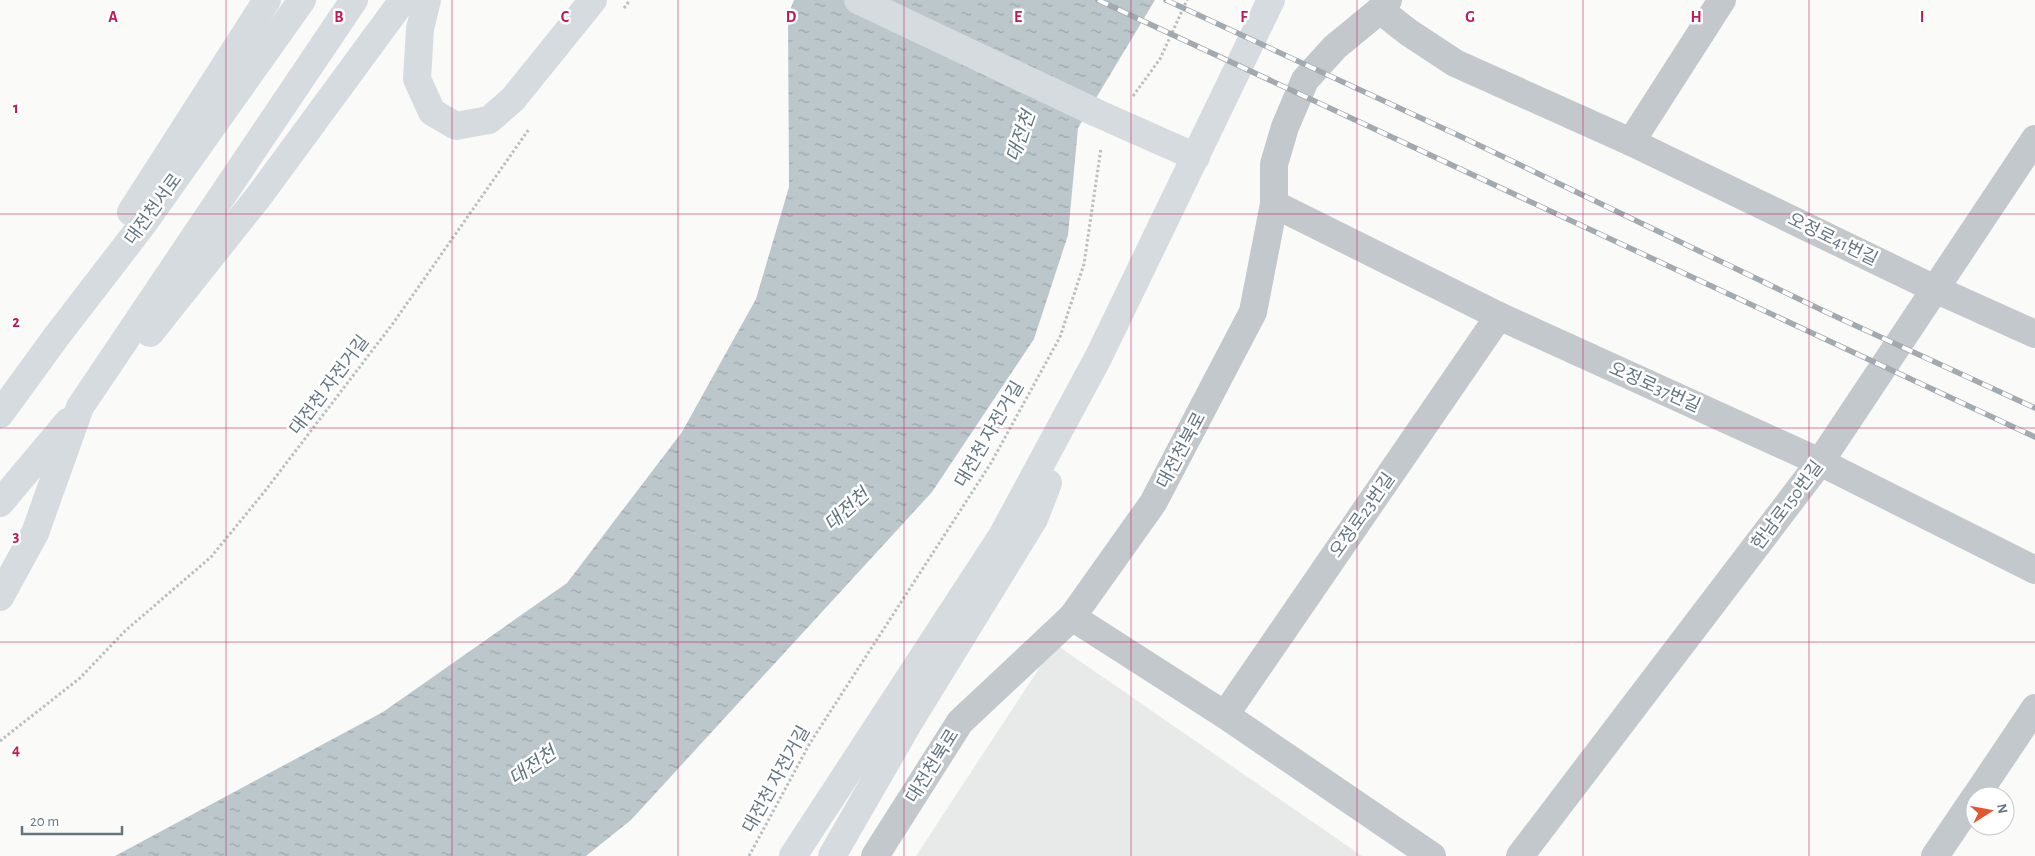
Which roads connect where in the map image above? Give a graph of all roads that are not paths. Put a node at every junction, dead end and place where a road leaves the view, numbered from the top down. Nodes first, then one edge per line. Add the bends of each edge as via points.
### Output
1 (267, 0) edge
2 (302, 0) edge
3 (354, 0) edge
4 (403, 0) edge
5 (427, 0) edge
6 (593, 0) edge
7 (858, 0) edge
8 (1271, 0) edge
9 (1722, 0) edge
10 (1384, 5) edge
11 (2035, 139) edge
12 (1631, 142) junction
13 (1196, 157) junction
14 (1274, 204) junction
15 (1935, 289) junction
16 (1499, 316) junction
17 (2035, 334) edge
18 (56, 337) junction
19 (1098, 358) junction
20 (80, 407) junction
21 (0, 414) edge
22 (1820, 462) junction
23 (0, 502) edge
24 (2035, 570) edge
25 (0, 597) edge
26 (1072, 618) junction
27 (2035, 708) edge
28 (1225, 715) junction
29 (1982, 786) edge
30 (1965, 811) edge
31 (793, 856) edge
32 (832, 856) edge
33 (875, 856) edge
34 (1432, 856) edge
35 (1520, 856) edge
36 (1935, 856) edge

1 - 18 main road via 138,201
2 - 18 main road, 대전천서로 via 143,224
3 - 20 main road
4 - 20 main road via 240,219 130,358
5 - 6 main road via 420,29 417,79 432,112 456,126 489,120 513,99
7 - 13 main road
8 - 13 main road
9 - 12 street
10 - 12 street, 오정로41번길 via 1408,32 1454,63
10 - 14 street, 대전천북로 via 1335,47 1305,80 1274,164
11 - 15 street, 한남로150번길
12 - 15 street, 오정로41번길
13 - 19 main road
14 - 16 street, 오정로37번길
14 - 26 street, 대전천북로 via 1253,312 1153,503
15 - 17 street, 오정로41번길
15 - 22 street, 한남로150번길
16 - 22 street, 오정로37번길
16 - 28 street, 오정로23번길
18 - 21 main road, 대전천서로
19 - 31 main road via 1002,536
19 - 32 main road via 1034,519 908,724
20 - 23 main road
20 - 25 main road via 35,533
22 - 24 street, 오정로37번길
22 - 35 street, 한남로150번길
26 - 28 street
26 - 33 street, 대전천북로 via 960,722
27 - 29 street
28 - 34 street
30 - 36 street

